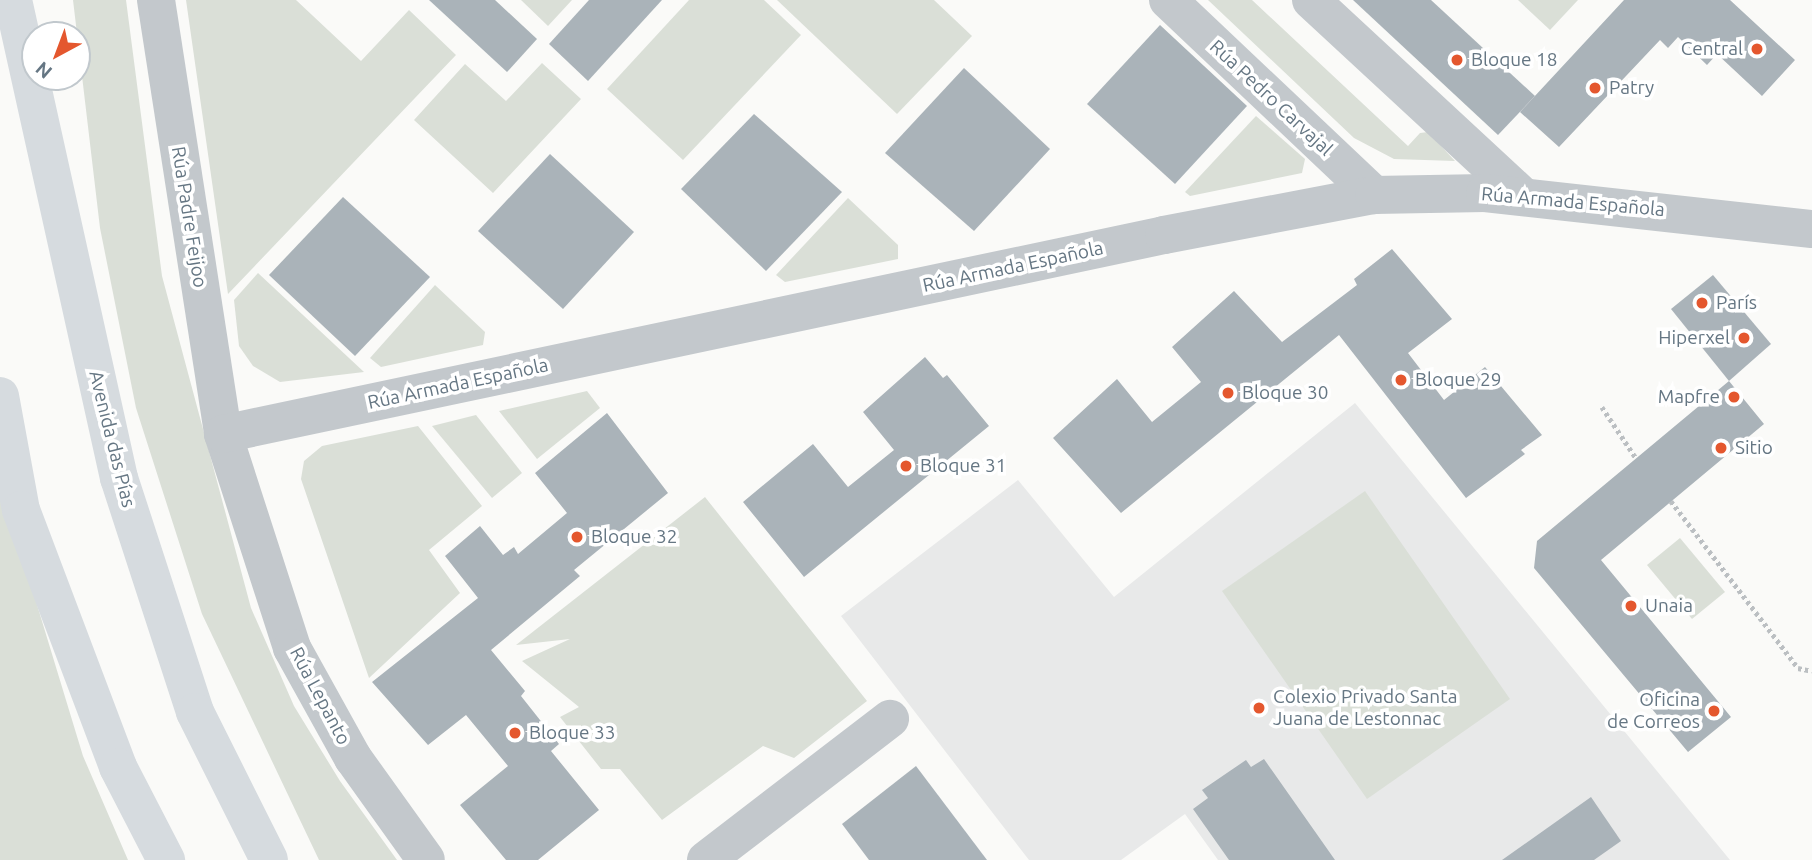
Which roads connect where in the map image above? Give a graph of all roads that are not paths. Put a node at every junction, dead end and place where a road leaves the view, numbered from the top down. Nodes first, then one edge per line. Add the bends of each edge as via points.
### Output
1 (13, 0) edge
2 (156, 0) edge
3 (1168, 0) edge
4 (1311, 0) edge
5 (1374, 195) junction
6 (1523, 196) junction
7 (1812, 229) edge
8 (0, 396) edge
9 (223, 434) junction
10 (0, 435) edge
11 (21, 510) junction
12 (890, 719) dead end
13 (166, 860) edge
14 (269, 860) edge
15 (426, 860) edge
16 (706, 860) edge

1 - 14 highway, Avenida das Pías via 119,478 195,712
2 - 9 street, Rúa Padre Feijoo
3 - 5 street, Rúa Pedro Carvajal
4 - 6 street
5 - 6 street, Rúa Armada Española
5 - 9 street, Rúa Armada Española via 1190,229
6 - 7 street, Rúa Armada Española
8 - 11 highway
9 - 15 street, Rúa Lepanto via 292,648 353,758
10 - 11 highway
11 - 13 highway via 118,767
12 - 16 street

